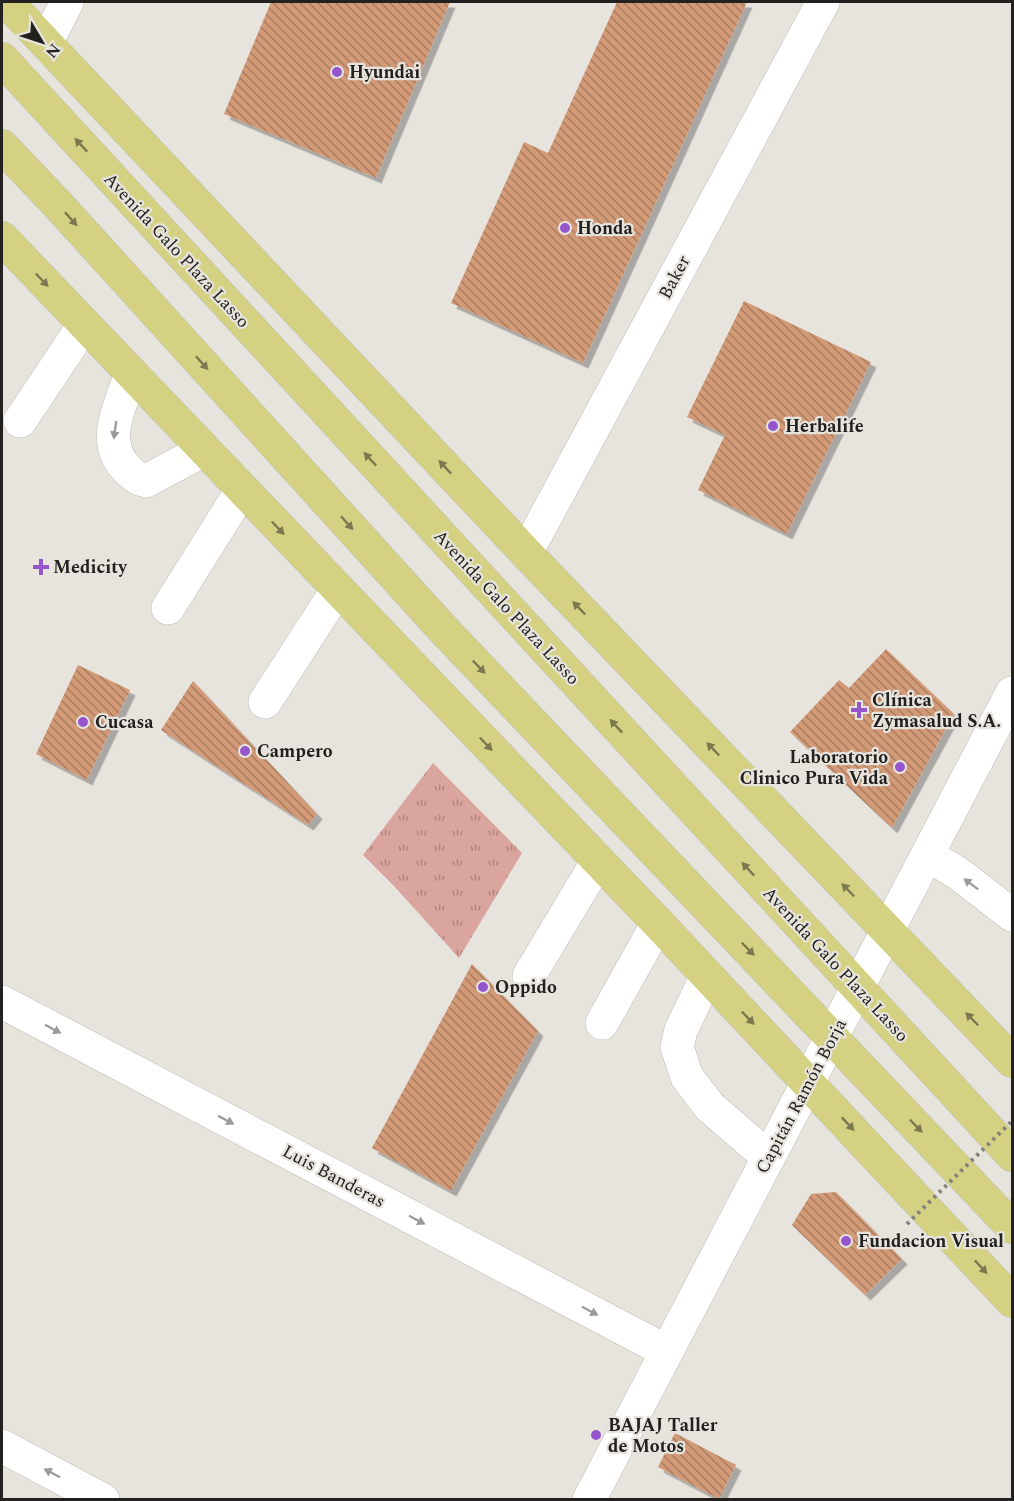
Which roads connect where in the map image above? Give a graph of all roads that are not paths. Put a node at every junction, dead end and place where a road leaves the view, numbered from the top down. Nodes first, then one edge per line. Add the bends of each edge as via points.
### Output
1 (6, 2) edge
2 (67, 2) edge
3 (823, 2) edge
4 (46, 44) junction
5 (2, 59) edge
6 (2, 146) edge
7 (5, 250) edge
8 (84, 325) junction
9 (131, 374) junction
10 (20, 421) dead end
11 (204, 450) junction
12 (242, 490) junction
13 (526, 553) junction
14 (338, 590) junction
15 (168, 608) dead end
16 (1012, 693) edge
17 (265, 702) dead end
18 (928, 855) junction
19 (598, 861) junction
20 (1012, 915) edge
21 (658, 923) junction
22 (889, 933) junction
23 (529, 976) dead end
24 (707, 976) junction
25 (859, 989) junction
26 (2, 1002) edge
27 (603, 1023) dead end
28 (832, 1038) junction
29 (1012, 1061) edge
30 (808, 1081) junction
31 (1012, 1155) edge
32 (768, 1157) junction
33 (1012, 1227) edge
34 (1012, 1300) edge
35 (666, 1351) junction
36 (2, 1446) edge
37 (103, 1500) edge
38 (589, 1500) edge

1 - 4 main road
2 - 4 street
3 - 13 street, Baker
13 -> 4 main road
25 -> 5 main road, Avenida Galo Plaza Lasso
6 -> 28 main road via 441,627
7 -> 8 main road
8 - 9 main road
8 - 10 street
9 - 11 main road
9 -> 11 street via 113,430 114,450 126,469 146,481
11 - 12 main road
12 -> 14 main road
12 - 15 street
22 -> 13 main road
14 - 17 street
14 -> 19 main road
16 - 18 street, Capitán Ramón Borja
20 -> 18 street
18 - 22 street, Capitán Ramón Borja
19 - 21 main road
19 - 23 street
21 - 24 main road
21 - 27 street
22 - 25 street, Capitán Ramón Borja
29 -> 22 main road
24 -> 30 main road
24 - 32 street via 677,1047 687,1077 710,1107
25 - 28 street, Capitán Ramón Borja
25 - 31 main road, Avenida Galo Plaza Lasso
26 -> 35 street, Luis Banderas
28 - 30 street, Capitán Ramón Borja
28 -> 33 main road
30 - 32 street, Capitán Ramón Borja
30 -> 34 main road
32 - 35 street, Capitán Ramón Borja
35 - 38 street, Capitán Ramón Borja
37 -> 36 street

